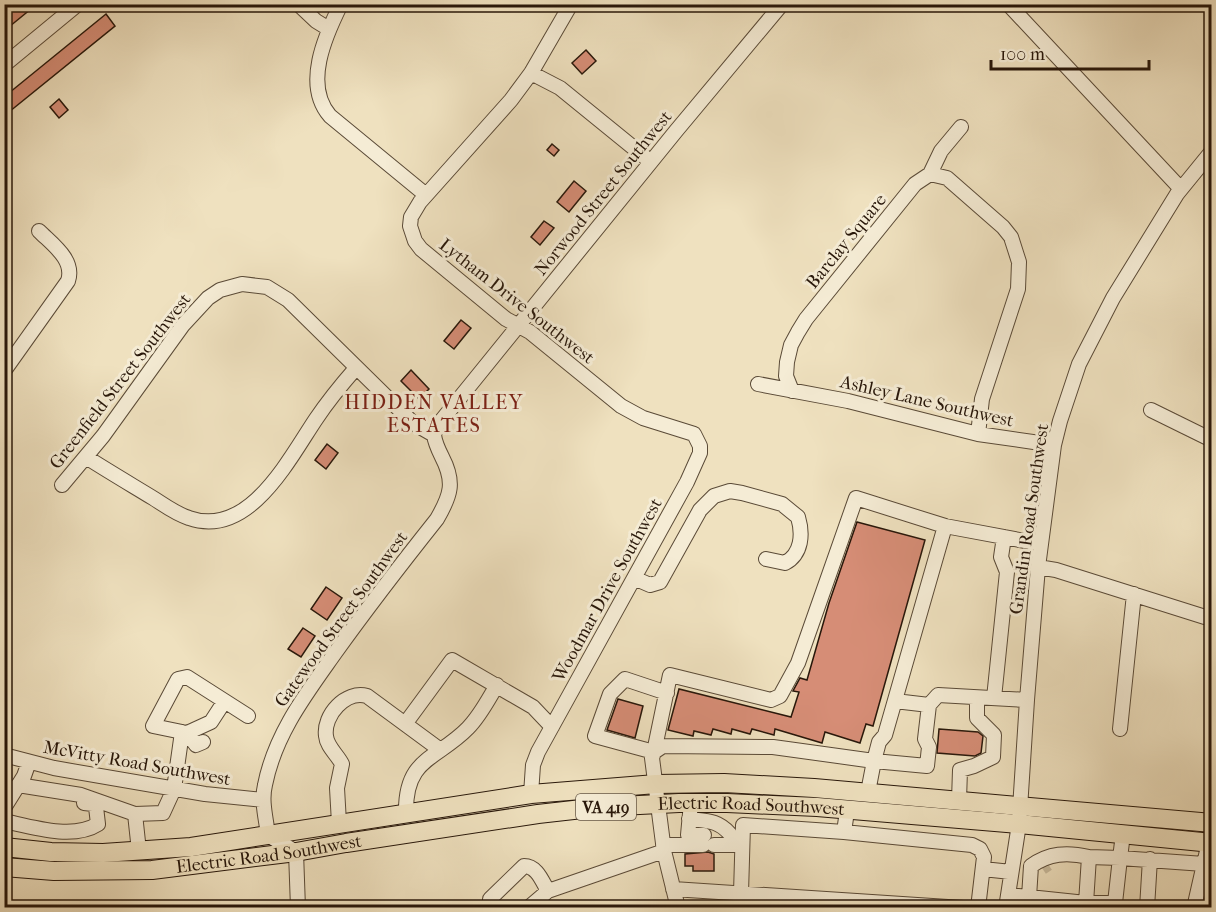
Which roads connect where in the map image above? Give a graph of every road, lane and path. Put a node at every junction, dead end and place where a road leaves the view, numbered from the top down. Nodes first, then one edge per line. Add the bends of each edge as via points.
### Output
1 (78, 4) edge
2 (298, 4) edge
3 (341, 4) edge
4 (572, 4) edge
5 (782, 4) edge
6 (1008, 4) edge
7 (329, 29) junction
8 (4, 65) edge
9 (531, 73) junction
10 (961, 127) dead end
11 (1212, 151) edge
12 (651, 162) junction
13 (930, 174) junction
14 (1181, 189) junction
15 (426, 195) junction
16 (39, 231) dead end
17 (519, 326) junction
18 (356, 368) junction
19 (4, 371) edge
20 (758, 384) dead end
21 (792, 391) junction
22 (1151, 411) dead end
23 (663, 424) joint
24 (978, 434) junction
25 (434, 435) junction
26 (1212, 440) edge
27 (1054, 445) junction
28 (86, 457) junction
29 (62, 485) dead end
30 (945, 526) junction
31 (1004, 537) junction
32 (1041, 544) junction
33 (766, 559) dead end
34 (1038, 567) junction
35 (634, 578) junction
36 (1134, 594) junction
37 (1205, 617) dead end
38 (497, 685) junction
39 (667, 693) junction
40 (976, 698) junction
41 (993, 698) junction
42 (1027, 700) junction
43 (895, 701) junction
44 (224, 702) junction
45 (929, 705) junction
46 (248, 716) dead end
47 (211, 722) junction
48 (405, 724) junction
49 (552, 727) junction
50 (1120, 729) dead end
51 (185, 733) junction
52 (439, 749) junction
53 (654, 752) junction
54 (4, 755) edge
55 (874, 760) junction
56 (29, 762) junction
57 (656, 784) junction
58 (22, 785) junction
59 (174, 789) junction
60 (868, 792) junction
61 (531, 794) junction
62 (263, 800) junction
63 (959, 800) junction
64 (657, 804) junction
65 (743, 804) junction
66 (1021, 805) junction
67 (4, 808) edge
68 (690, 811) junction
69 (848, 811) junction
70 (406, 813) junction
71 (135, 814) junction
72 (902, 815) junction
73 (4, 821) edge
74 (339, 823) junction
75 (1212, 823) edge
76 (1019, 824) junction
77 (844, 832) junction
78 (740, 834) junction
79 (1123, 834) junction
80 (268, 835) junction
81 (900, 837) junction
82 (688, 840) junction
83 (1210, 842) edge
84 (4, 847) edge
85 (664, 848) junction
86 (139, 851) junction
87 (296, 852) junction
88 (1060, 854) junction
89 (1089, 857) junction
90 (1120, 858) junction
91 (1151, 859) junction
92 (1201, 863) junction
93 (4, 867) edge
94 (983, 869) junction
95 (1040, 870) junction
96 (1011, 872) junction
97 (674, 889) junction
98 (548, 891) junction
99 (741, 893) junction
100 (1086, 898) junction
101 (1007, 901) edge
102 (1028, 902) edge
103 (298, 908) edge
104 (490, 908) edge
105 (528, 908) edge
106 (678, 908) edge
107 (963, 908) edge
108 (978, 908) edge
109 (1147, 908) edge
110 (1194, 908) edge

1 - 8 street
2 - 7 street
3 - 7 street
4 - 9 street, Lytham Drive Southwest
5 - 12 street, Norwood Street Southwest
6 - 14 street
7 - 15 street via 317,77 324,109
9 - 12 street via 560,88
9 - 15 street, Lytham Drive Southwest via 512,100
10 - 13 street, Barclay Square via 941,151
11 - 14 street, Grandin Road Southwest
12 - 17 street, Norwood Street Southwest
13 - 21 street, Barclay Square via 915,184 798,332 786,362
13 - 24 street via 947,178 1003,226 1019,262 1018,289 982,399
14 - 27 street, Grandin Road Southwest via 1093,334 1071,384
15 - 17 street, Lytham Drive Southwest via 411,217 415,241 453,276
16 - 19 street via 67,260 70,274
17 - 23 street, Lytham Drive Southwest via 621,406
17 - 25 street, Norwood Street Southwest via 437,426
18 - 25 street, Greenfield Street Southwest via 413,423
18 - 28 street via 273,483 250,505 222,520 200,521 179,514
18 - 28 street, Greenfield Street Southwest via 278,293 255,284 230,286 197,308
20 - 21 street, Ashley Lane Southwest
21 - 24 street, Ashley Lane Southwest
22 - 26 street
23 - 35 street, Woodmar Drive Southwest via 694,435 700,453
24 - 27 street, Ashley Lane Southwest
25 - 62 street, Gatewood Street Southwest via 450,475 445,504 302,700 270,763
27 - 32 street, Grandin Road Southwest
28 - 29 street, Greenfield Street Southwest
30 - 31 street
30 - 39 street via 856,498 798,663 780,696 771,700 670,675
30 - 43 street
31 - 32 street
31 - 41 street via 1001,557 1007,572
32 - 34 street, Grandin Road Southwest
33 - 35 street via 785,563 794,558 801,537 798,517 782,504 730,491 714,496 700,510 660,582 650,585
34 - 36 street
34 - 42 street, Grandin Road Southwest
35 - 49 street, Woodmar Drive Southwest
36 - 37 street
36 - 50 street
38 - 48 street via 452,660
38 - 49 street via 533,707
38 - 52 street via 468,729
39 - 53 street
39 - 53 street via 625,679 609,694 595,736
40 - 41 street
40 - 45 street via 938,695
40 - 63 street via 977,718 994,735 993,757 960,770
41 - 42 street
42 - 66 street, Grandin Road Southwest
43 - 45 street
43 - 55 street
44 - 46 street
44 - 47 street
44 - 51 street via 188,678 178,679 153,726
45 - 55 street via 927,766
47 - 51 street
47 - 51 street via 215,732 196,745
48 - 52 street
48 - 74 street via 360,694 340,702 329,718 327,741 342,764
49 - 61 street, Woodmar Drive Southwest via 533,765
51 - 59 street
52 - 70 street via 412,778
53 - 55 street via 663,746 746,746
53 - 57 street
54 - 56 street, McVitty Road Southwest
55 - 60 street
56 - 58 street
56 - 59 street, McVitty Road Southwest
57 - 60 main road, Electric Road Southwest / VA 419 via 724,783
57 - 61 main road, Electric Road Southwest / VA 419
57 - 64 street
58 - 67 street
58 - 71 street via 81,795
58 - 73 street via 37,797 93,804 98,824 67,831
59 - 62 street, McVitty Road Southwest
59 - 71 street via 163,813
60 - 63 main road, Electric Road Southwest / VA 419
61 - 70 main road, Electric Road Southwest / VA 419
62 - 80 street, Gatewood Street Southwest
63 - 66 main road, Electric Road Southwest / VA 419
64 - 68 main road, Electric Road Southwest / VA 419
64 - 85 street
64 - 87 main road, Electric Road Southwest / VA 419 via 538,814
65 - 68 main road, Electric Road Southwest / VA 419
65 - 69 main road, Electric Road Southwest / VA 419
65 - 78 street
66 - 75 main road, Electric Road Southwest / VA 419
66 - 76 street, Grandin Road Southwest
68 - 78 street
68 - 82 street
69 - 72 main road, Electric Road Southwest / VA 419
69 - 77 street
70 - 74 main road, Electric Road Southwest / VA 419
71 - 86 street
72 - 76 main road, Electric Road Southwest / VA 419
72 - 81 street
74 - 80 main road, Electric Road Southwest / VA 419
76 - 79 main road, Electric Road Southwest / VA 419
76 - 96 street, Grandin Road Southwest
77 - 78 street
77 - 81 street
78 - 82 street
78 - 99 street
79 - 83 main road, Electric Road Southwest / VA 419
79 - 90 street
80 - 86 main road, Electric Road Southwest / VA 419
80 - 87 street
81 - 94 street via 972,845 984,857
82 - 85 street
83 - 92 street
84 - 86 main road, Electric Road Southwest / VA 419 via 51,852
85 - 97 street
85 - 98 street
87 - 93 main road, Electric Road Southwest / VA 419 via 152,870
87 - 103 street
88 - 89 street
88 - 95 street
88 - 95 street via 1039,860 1031,867
89 - 90 street
89 - 100 street
90 - 91 street
90 - 100 street via 1115,903
91 - 92 street
91 - 109 street
92 - 110 street
94 - 96 street
94 - 108 street
95 - 102 street
96 - 101 street, Grandin Road Southwest
97 - 99 street
97 - 106 street
98 - 104 street via 535,869 524,866 490,899
98 - 105 street
99 - 107 street
100 - 102 street
101 - 102 street

